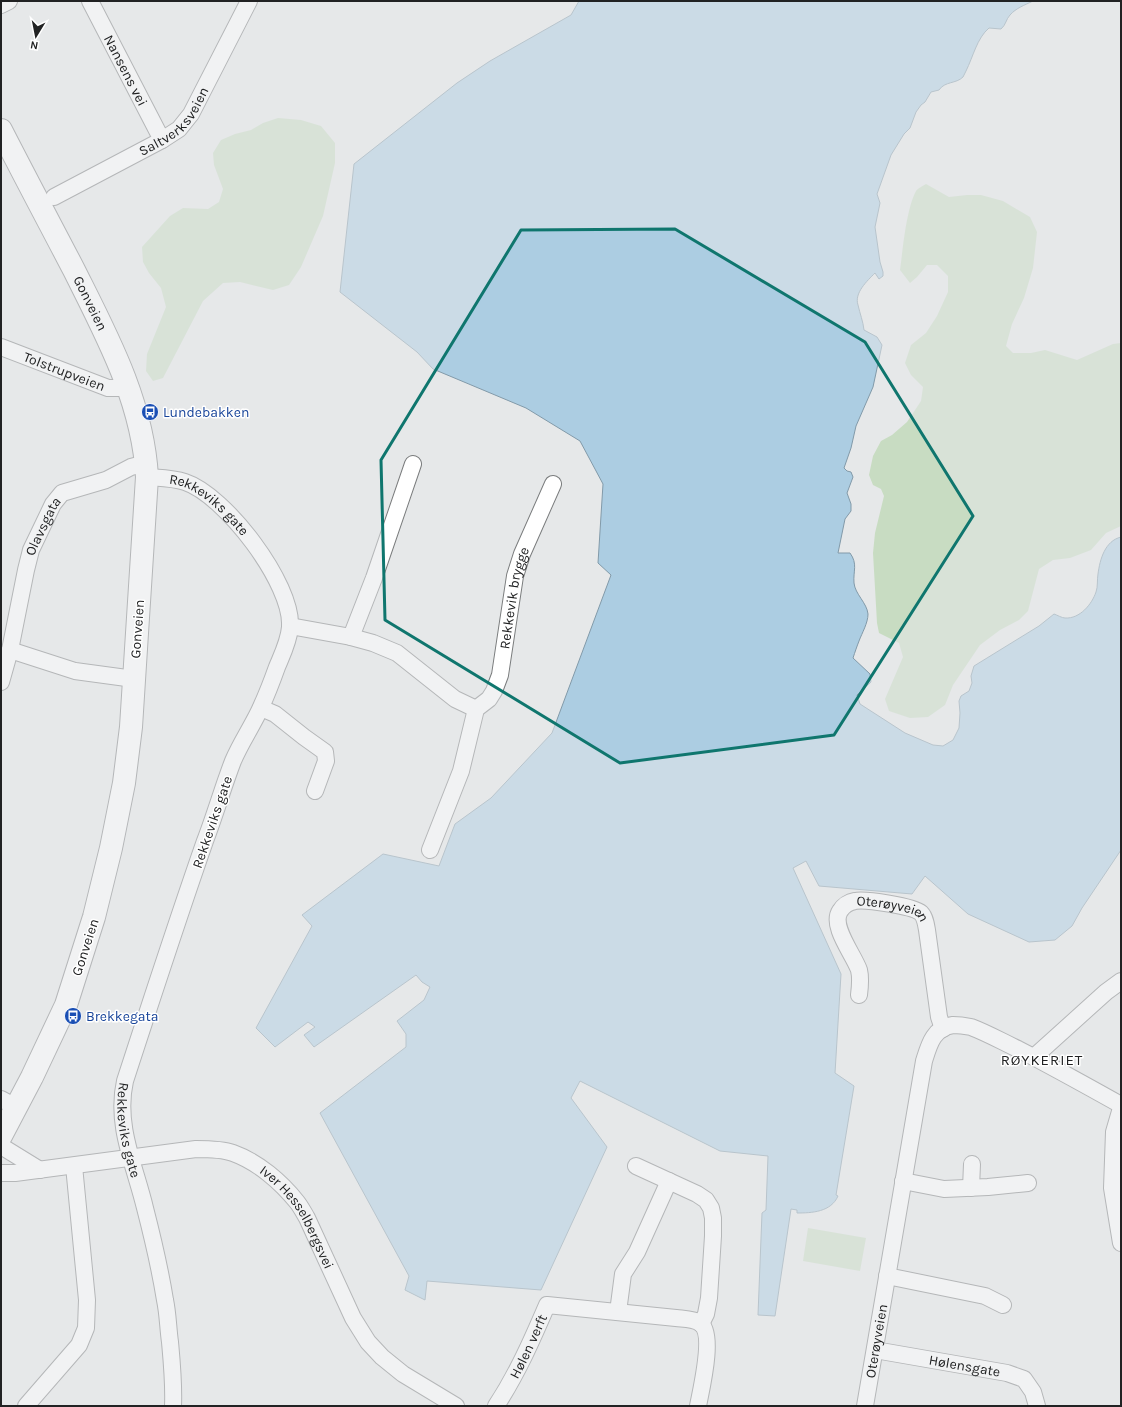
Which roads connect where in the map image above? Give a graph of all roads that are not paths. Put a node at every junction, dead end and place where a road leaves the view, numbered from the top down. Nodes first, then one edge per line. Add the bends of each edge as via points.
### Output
1 (9, 1) edge
2 (90, 1) edge
3 (249, 1) edge
4 (1, 5) edge
5 (1, 130) edge
6 (162, 140) junction
7 (54, 197) dead end
8 (1, 347) edge
9 (129, 388) junction
10 (413, 464) dead end
11 (146, 470) junction
12 (552, 484) dead end
13 (290, 626) junction
14 (351, 637) junction
15 (10, 650) junction
16 (134, 679) junction
17 (1, 682) edge
18 (261, 708) junction
19 (476, 709) junction
20 (315, 791) dead end
21 (430, 850) dead end
22 (1121, 981) edge
23 (859, 995) dead end
24 (943, 1029) junction
25 (1034, 1057) junction
26 (9, 1103) edge
27 (1121, 1104) edge
28 (1121, 1108) edge
29 (1, 1136) edge
30 (1, 1146) edge
31 (131, 1158) junction
32 (972, 1164) dead end
33 (74, 1166) junction
34 (636, 1166) dead end
35 (40, 1170) junction
36 (1, 1173) edge
37 (669, 1181) junction
38 (903, 1181) junction
39 (1028, 1183) dead end
40 (971, 1188) junction
41 (1121, 1243) edge
42 (887, 1276) junction
43 (1003, 1305) dead end
44 (618, 1312) junction
45 (701, 1324) junction
46 (876, 1350) junction
47 (26, 1406) edge
48 (173, 1406) edge
49 (456, 1406) edge
50 (496, 1406) edge
51 (698, 1406) edge
52 (865, 1406) edge
53 (1037, 1406) edge

1 - 4 street
2 - 6 street, Nansens vei
3 - 6 street, Saltverksveien via 191,114 179,129
5 - 9 street, Gonveien via 107,336
6 - 7 street, Saltverksveien
8 - 9 street, Tolstrupveien via 108,388
9 - 11 street, Gonveien via 144,445
10 - 14 street
11 - 13 street, Rekkeviks gate via 168,479 186,482 202,491 242,528 261,552 277,581
11 - 15 street, Olavsgata via 131,467 106,480 62,493 53,504 31,550
11 - 16 street, Gonveien
12 - 19 street, Rekkevik brygge via 515,576 500,675 489,699
13 - 14 street
13 - 18 street, Rekkeviks gate via 285,647
14 - 19 street via 397,653 455,698
15 - 16 street via 75,671
15 - 17 street, Olavsgata
16 - 26 street, Gonveien via 124,783 94,917 66,1005 32,1077
18 - 20 street via 275,714 325,752 326,761
18 - 31 street, Rekkeviks gate via 234,759 176,924 125,1081 122,1095 123,1122
19 - 21 street via 461,771
22 - 25 street
23 - 24 street, Oterøyveien via 859,970 839,930 837,917 840,911 856,900 912,908 924,917
24 - 25 street via 953,1025 969,1027
24 - 38 street, Oterøyveien via 930,1041 924,1061
25 - 27 street
26 - 29 street, Gonveien
28 - 41 street via 1114,1132 1112,1188
30 - 35 street
31 - 33 street, Iver Hesselbergsvei
31 - 48 street, Rekkeviks gate via 166,1302 174,1384
31 - 49 street, Iver Hesselbergsvei via 196,1149 220,1150 252,1162 273,1178 298,1203 307,1218 368,1342 403,1374
32 - 40 street
33 - 35 street, Iver Hesselbergsvei
33 - 47 street via 87,1300 86,1328 79,1345
34 - 37 street
35 - 36 street, Iver Hesselbergsvei
37 - 44 street via 637,1252 623,1274
37 - 45 street via 706,1200 711,1208 713,1218 709,1298
38 - 40 street via 944,1189
38 - 42 street, Oterøyveien
39 - 40 street
42 - 43 street via 985,1296
42 - 46 street, Oterøyveien
44 - 45 street, Hølen verft via 688,1319
44 - 50 street, Hølen verft via 547,1305 526,1354
45 - 51 street via 705,1328 707,1349
46 - 52 street, Oterøyveien
46 - 53 street, Hølensgate via 1007,1373 1024,1379 1033,1392

